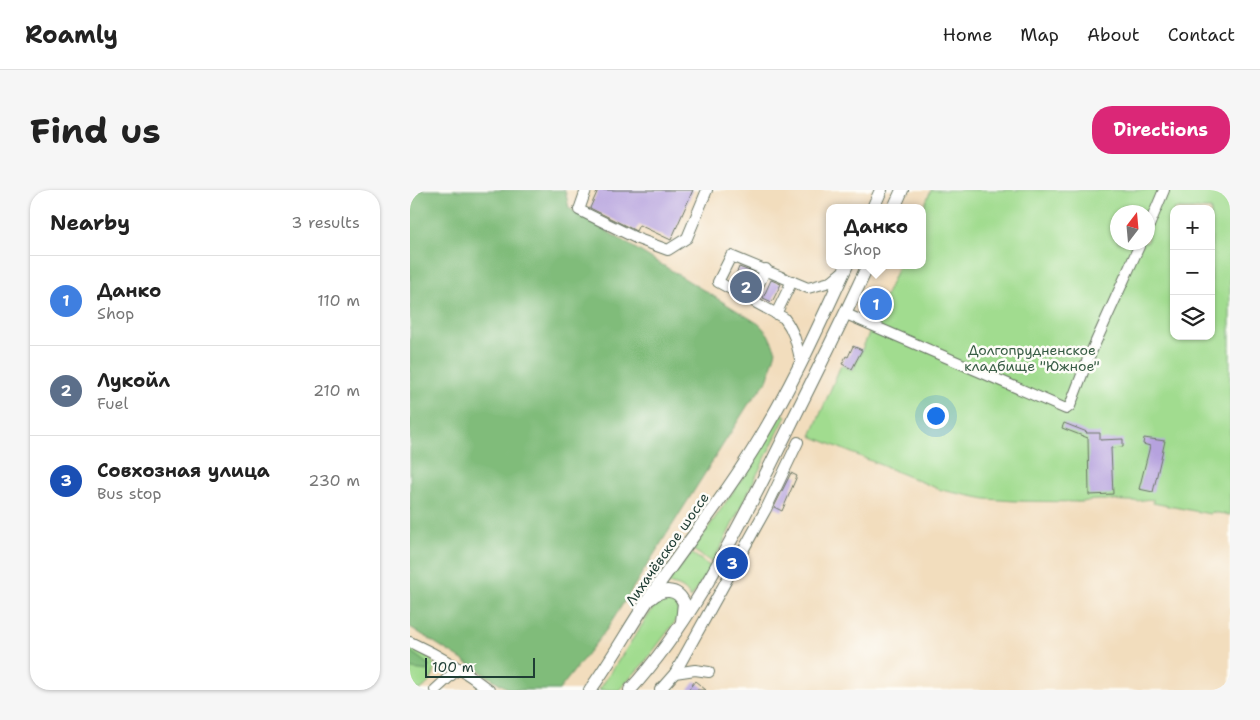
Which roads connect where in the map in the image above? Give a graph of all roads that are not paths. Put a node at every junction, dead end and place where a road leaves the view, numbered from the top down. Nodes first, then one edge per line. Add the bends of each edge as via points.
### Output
1 (586, 190) edge
2 (707, 190) edge
3 (881, 190) edge
4 (902, 190) edge
5 (1164, 190) edge
6 (875, 204) edge
7 (896, 204) edge
8 (1155, 211) edge
9 (1137, 250) edge
10 (766, 269) junction
11 (844, 269) edge
12 (845, 269) edge
13 (866, 269) edge
14 (792, 281) junction
15 (751, 300) junction
16 (776, 314) junction
17 (846, 314) junction
18 (801, 363) junction
19 (798, 442) dead end
20 (647, 601) junction
21 (680, 627) junction
22 (410, 642) edge
23 (458, 668) junction
24 (709, 672) dead end
25 (675, 673) junction
26 (435, 690) edge
27 (488, 690) edge
28 (590, 690) edge
29 (630, 690) edge
30 (660, 690) edge

1 - 2 street via 579,210 668,250 687,238
3 - 6 main road
4 - 7 main road
5 - 8 street
9 - 17 street via 1066,409
10 - 14 street
10 - 15 street
10 - 15 street via 731,256 722,273 718,282
11 - 14 street via 836,278 820,286 808,288
12 - 18 main road, Лихачёвское шоссе
13 - 17 main road
14 - 16 street
15 - 16 street
16 - 18 street via 792,327
17 - 21 main road via 720,563
18 - 20 main road, Лихачёвское шоссе via 745,464
19 - 25 street via 766,509
20 - 21 main road via 663,592 678,594 684,603
20 - 28 main road, Лихачёвское шоссе
21 - 29 main road
22 - 23 street
23 - 26 street
23 - 27 street
24 - 25 street
25 - 30 street

